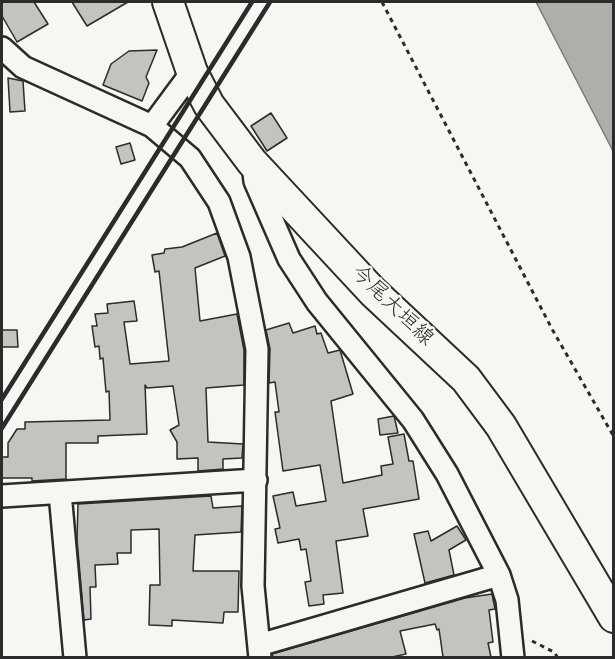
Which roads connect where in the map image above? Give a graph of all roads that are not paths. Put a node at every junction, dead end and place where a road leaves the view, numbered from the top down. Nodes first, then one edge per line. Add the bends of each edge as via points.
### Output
1 (168, 2) edge
2 (2, 48) edge
3 (192, 72) junction
4 (152, 126) junction
5 (252, 162) junction
6 (256, 480) junction
7 (60, 493) junction
8 (2, 495) edge
9 (499, 575) junction
10 (614, 617) edge
11 (259, 651) edge
12 (75, 657) edge
13 (513, 657) edge

1 - 3 main road, 今尾大垣線
2 - 4 street via 23,67
3 - 4 street
3 - 5 main road, 今尾大垣線 via 208,105
4 - 6 street via 196,166 219,202 239,257 257,349
5 - 9 street via 255,181 289,259 317,302 413,420 447,474
5 - 10 main road, 今尾大垣線 via 373,292 466,379 501,426
6 - 7 street
6 - 11 street via 253,586
7 - 8 street
7 - 12 street
9 - 11 street
9 - 13 street via 512,630

